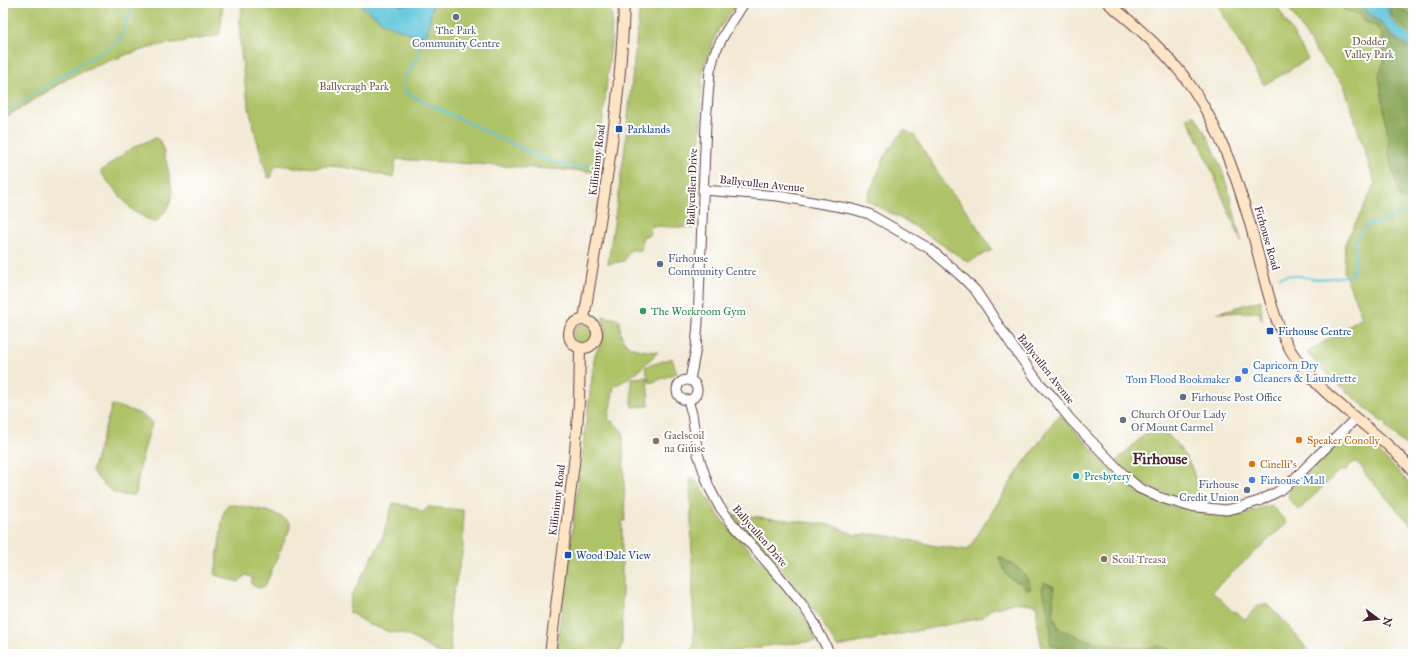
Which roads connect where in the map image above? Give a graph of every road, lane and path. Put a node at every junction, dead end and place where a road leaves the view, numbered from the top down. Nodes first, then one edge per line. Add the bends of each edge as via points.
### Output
1 (624, 3) edge
2 (744, 3) edge
3 (1108, 3) edge
4 (703, 190) junction
5 (584, 320) junction
6 (580, 348) junction
7 (690, 380) junction
8 (688, 400) junction
9 (1356, 418) junction
10 (1413, 471) edge
11 (550, 654) edge
12 (830, 654) edge

1 - 5 main road, Killininny Road via 611,151
2 - 4 street, Ballycullen Drive via 715,52 710,70
3 - 9 main road, Firhouse Road via 1159,48 1203,105 1227,154 1242,196 1285,340 1308,375
4 - 7 street, Ballycullen Drive via 697,335
4 - 9 street, Ballycullen Avenue via 778,196 852,209 868,214 930,249 976,291 1017,353 1070,419 1126,477 1139,488 1158,497 1188,506 1217,510 1236,508 1259,501 1290,483
5 - 6 main road via 573,324 568,332 573,345
5 - 6 main road via 594,325 596,339 591,346
6 - 11 main road, Killininny Road via 574,464
7 - 8 street via 695,383 698,390 694,398
7 - 8 street, Ballycullen Drive via 681,382 677,390 679,396
8 - 12 street, Ballycullen Drive via 700,460 719,506 801,603
9 - 10 main road, Firhouse Road

